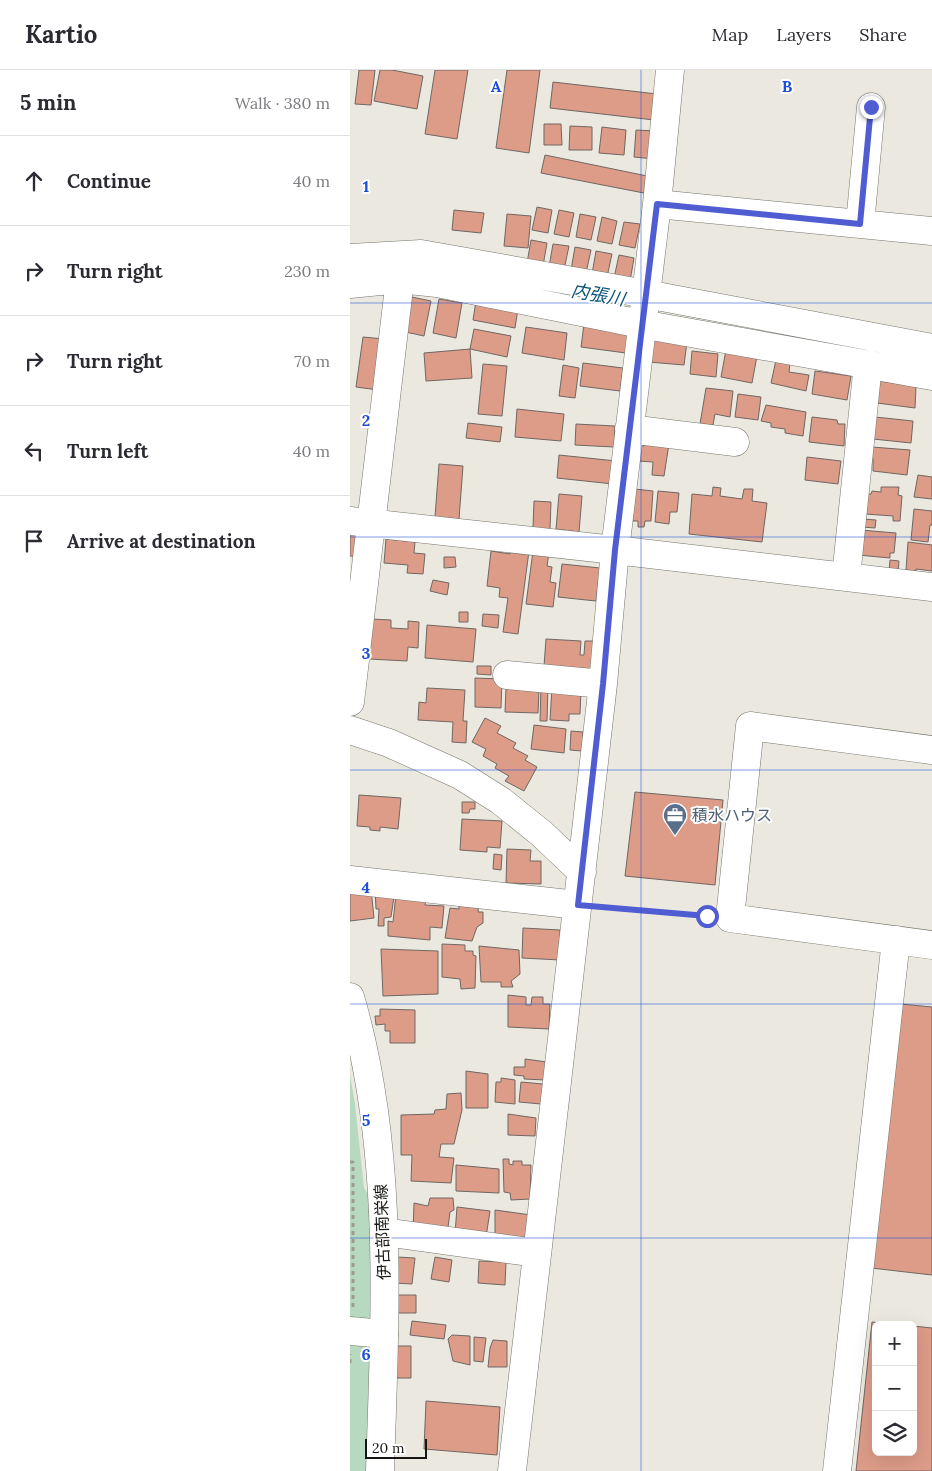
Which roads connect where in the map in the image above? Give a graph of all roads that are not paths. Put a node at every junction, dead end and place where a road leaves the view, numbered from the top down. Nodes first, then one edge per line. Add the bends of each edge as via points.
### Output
1 (670, 70) edge
2 (871, 107) dead end
3 (657, 204) junction
4 (860, 224) junction
5 (932, 231) edge
6 (350, 258) edge
7 (400, 279) junction
8 (350, 284) edge
9 (646, 294) junction
10 (641, 324) junction
11 (932, 348) edge
12 (868, 364) junction
13 (932, 376) edge
14 (629, 429) junction
15 (735, 442) dead end
16 (361, 522) edge
17 (615, 550) junction
18 (846, 577) junction
19 (932, 587) edge
20 (507, 675) dead end
21 (603, 684) junction
22 (350, 702) edge
23 (350, 730) edge
24 (932, 750) edge
25 (582, 872) junction
26 (350, 880) edge
27 (578, 905) junction
28 (896, 940) junction
29 (932, 945) edge
30 (350, 997) edge
31 (384, 1232) junction
32 (538, 1253) junction
33 (350, 1331) edge
34 (384, 1334) junction
35 (380, 1471) edge
36 (512, 1471) edge
37 (837, 1471) edge

1 - 3 street
2 - 4 street
3 - 4 street
3 - 9 street
4 - 5 street
6 - 9 street via 421,254
7 - 8 street
7 - 10 street via 437,283
7 - 16 street
9 - 10 street
9 - 11 street
10 - 12 street
10 - 14 street
12 - 13 street
12 - 18 street
14 - 15 street
14 - 17 street
16 - 17 street
16 - 22 street
17 - 18 street
17 - 21 street
18 - 19 street
20 - 21 street
21 - 25 street
23 - 25 street via 389,743 460,775 501,801
24 - 28 street via 750,726 730,918
25 - 27 street
26 - 27 street
27 - 32 street
28 - 29 street
28 - 37 street
30 - 31 street, 伊古部南栄線 via 371,1088
31 - 32 street
31 - 34 street, 伊古部南栄線
32 - 36 street
33 - 34 street
34 - 35 street, 伊古部南栄線

